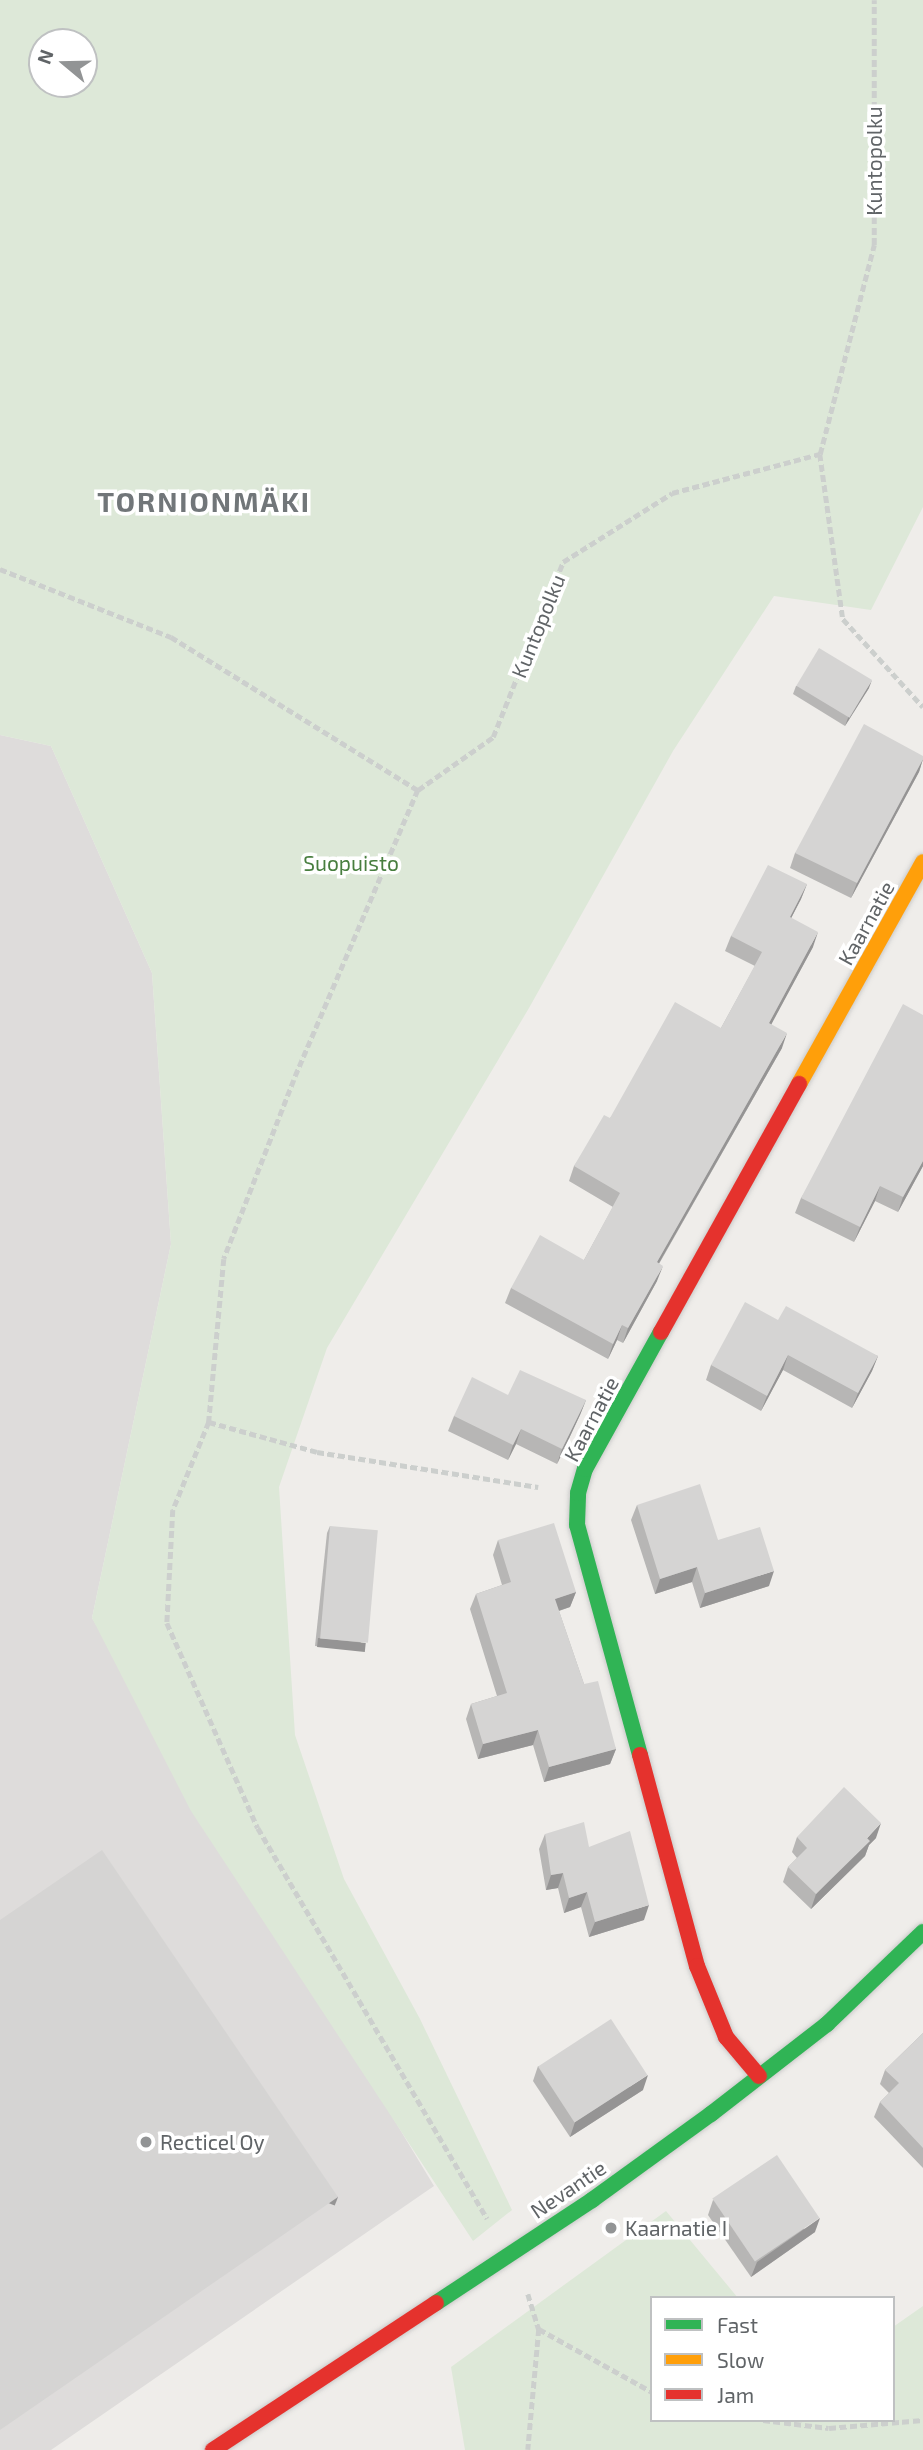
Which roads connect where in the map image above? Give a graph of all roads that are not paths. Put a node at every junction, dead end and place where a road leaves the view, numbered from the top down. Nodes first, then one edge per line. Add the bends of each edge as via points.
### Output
1 (923, 862) edge
2 (923, 1932) edge
3 (759, 2076) junction
4 (213, 2450) edge

1 - 3 street, Kaarnatie via 585,1469 578,1493 577,1525 697,1966 726,2036
2 - 3 street, Nevantie via 827,2024
3 - 4 street, Nevantie via 592,2200

